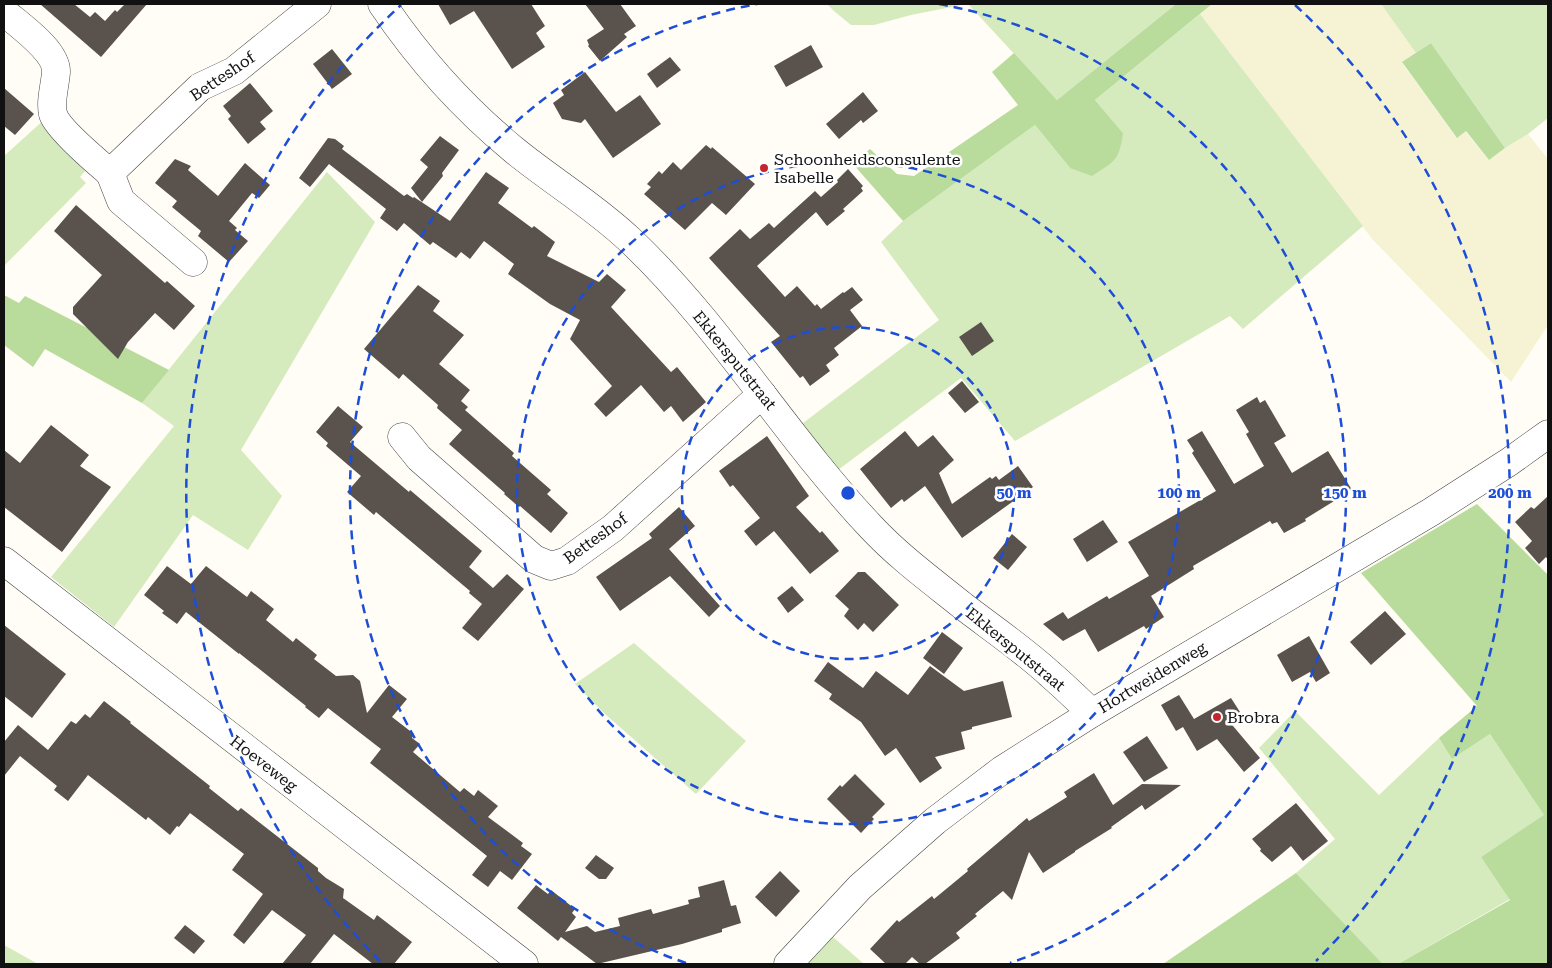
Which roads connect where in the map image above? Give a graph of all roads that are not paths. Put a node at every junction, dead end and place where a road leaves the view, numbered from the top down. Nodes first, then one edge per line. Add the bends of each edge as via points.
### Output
1 (318, 4) edge
2 (382, 4) edge
3 (4, 12) edge
4 (110, 173) junction
5 (193, 262) dead end
6 (762, 394) junction
7 (1548, 434) edge
8 (402, 436) dead end
9 (4, 561) edge
10 (1092, 713) junction
11 (524, 964) edge
12 (788, 964) edge

1 - 4 street, Betteshof via 234,71 200,87
2 - 6 street, Ekkersputstraat via 427,66 466,107 514,150 589,204 665,275 709,325
3 - 4 street via 54,60 53,116 67,134
4 - 5 street via 121,201
6 - 8 street, Betteshof via 613,528 567,561 551,566 527,553 419,458
6 - 10 street, Ekkersputstraat via 872,528 910,564 1050,673
7 - 10 street, Hortweidenweg via 1431,512
9 - 11 street, Hoeveweg
10 - 12 street, Hortweidenweg via 1002,770 935,821 860,887

